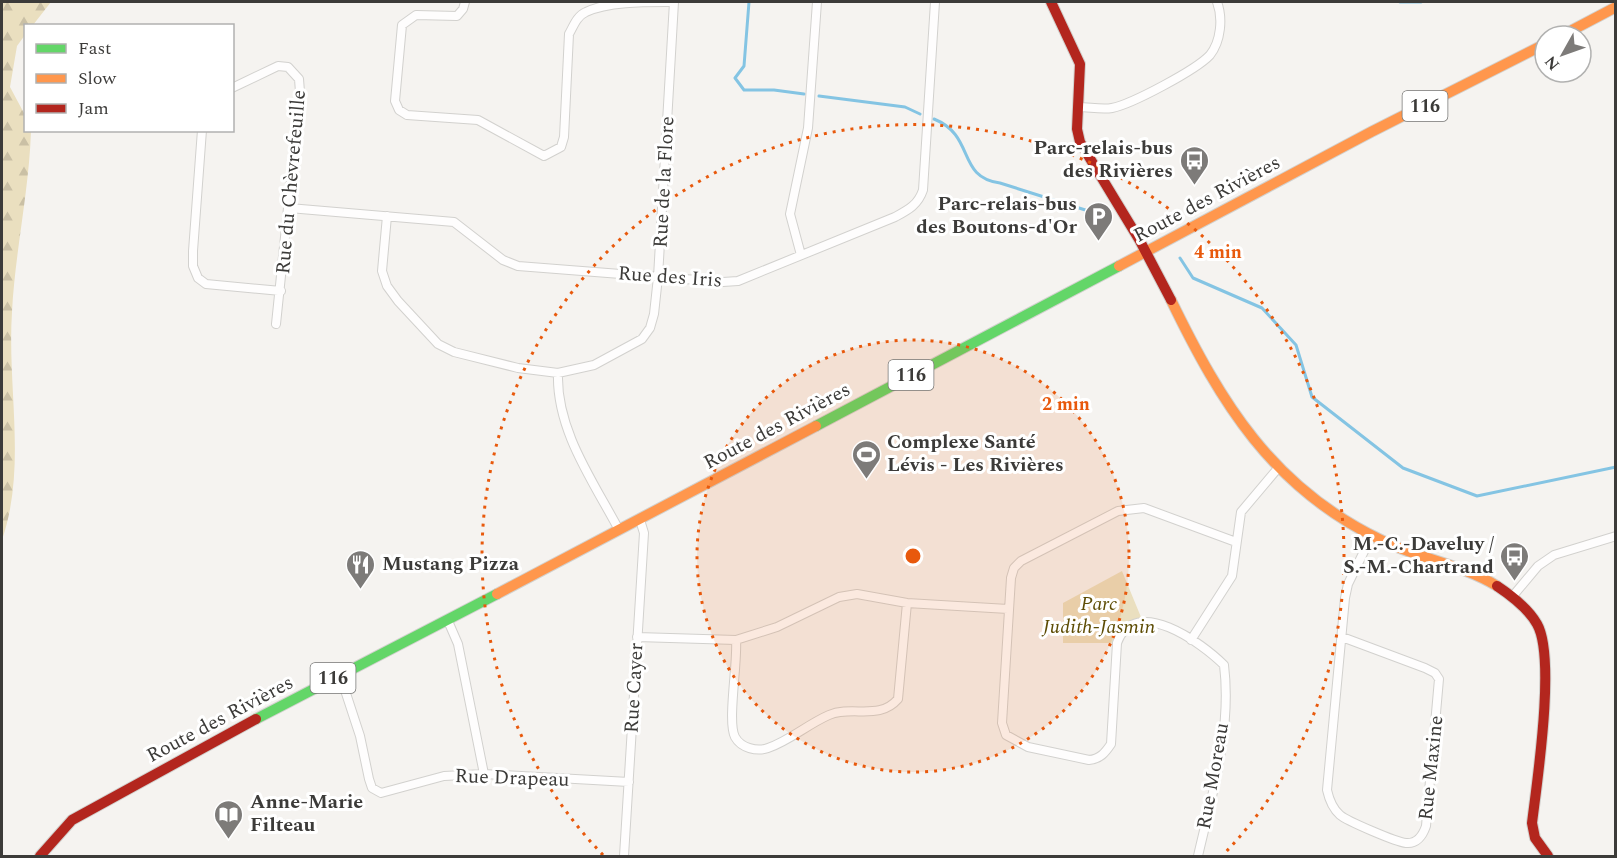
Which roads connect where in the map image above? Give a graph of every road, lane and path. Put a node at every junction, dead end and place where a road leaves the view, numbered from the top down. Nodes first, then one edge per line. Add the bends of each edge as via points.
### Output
1 (465, 2) edge
2 (674, 2) edge
3 (817, 2) edge
4 (935, 2) edge
5 (1051, 2) edge
6 (1217, 2) edge
7 (1616, 8) edge
8 (1585, 24) edge
9 (1533, 50) edge
10 (234, 87) edge
11 (1079, 107) junction
12 (202, 132) edge
13 (289, 208) junction
14 (387, 216) junction
15 (1147, 253) junction
16 (801, 255) junction
17 (658, 277) junction
18 (281, 291) junction
19 (276, 324) dead end
20 (558, 373) junction
21 (1279, 467) junction
22 (640, 520) junction
23 (619, 530) junction
24 (1372, 535) junction
25 (1616, 536) edge
26 (1236, 542) junction
27 (1512, 597) junction
28 (907, 603) junction
29 (1008, 609) junction
30 (448, 621) junction
31 (637, 637) junction
32 (1342, 637) junction
33 (736, 640) junction
34 (1191, 640) junction
35 (340, 675) junction
36 (484, 774) junction
37 (629, 782) junction
38 (40, 856) edge
39 (624, 856) edge
40 (1198, 856) edge
41 (1548, 856) edge

1 - 2 street via 457,16 416,15 402,25 395,101 399,110 407,115 478,120 544,156 561,147 564,137 570,34 576,20 586,12 633,2
2 - 17 street, Rue de la Flore
3 - 16 street via 808,128 790,214
4 - 16 street, Rue des Iris via 920,198 895,217
5 - 11 main road via 1080,64
6 - 11 street via 1218,39 1210,54 1199,63 1124,104 1109,109
7 - 8 main road
9 - 15 main road, Route des Rivières / 116
10 - 13 street, Rue du Chèvrefeuille via 278,66 288,67 299,79
11 - 15 main road via 1080,142
12 - 18 street, Rue du Chèvrefeuille via 193,251 198,278 206,284
13 - 14 street, Rue des Iris
13 - 18 street, Rue du Chèvrefeuille
14 - 17 street, Rue des Iris via 454,222 503,260 518,266
14 - 20 street, Rue de la Flore via 382,272 387,286 438,344 454,352
15 - 21 main road via 1226,403
15 - 22 main road, Route des Rivières / 116
16 - 17 street, Rue des Iris via 738,281
17 - 20 street, Rue de la Flore via 654,314 642,339 594,365
18 - 19 street, Rue du Chèvrefeuille
20 - 23 street via 561,412
21 - 24 main road via 1316,499
21 - 26 street via 1241,512
22 - 23 main road, Route des Rivières / 116
22 - 31 street, Rue Cayer via 644,533
23 - 30 main road, Route des Rivières / 116
24 - 27 main road via 1396,548 1486,578
24 - 32 street, Rue Maxine via 1348,584
25 - 27 street via 1547,559
26 - 29 street via 1144,508 1118,512 1021,561 1011,578
26 - 34 street via 1232,576
27 - 41 main road via 1530,614 1544,637 1545,669 1532,823 1535,838
28 - 29 street
28 - 33 street via 857,594 839,597 777,627
28 - 33 street via 898,699 892,706 884,712 836,713 767,748 739,743 732,729
29 - 34 street, Rue Moreau via 1002,723 1006,735 1028,747 1089,760 1097,759 1111,744 1121,633 1134,624 1152,621
30 - 35 main road, Route des Rivières / 116
30 - 36 street via 458,644
31 - 33 street
31 - 37 street, Rue Cayer
32 - 32 street, Rue Maxine via 1327,790 1330,802 1347,820 1406,843 1416,840 1426,826 1439,679 1425,668
34 - 40 street, Rue Moreau via 1215,656 1224,665 1225,673 1220,760
35 - 36 street, Rue Drapeau via 369,779 377,792 444,776
35 - 38 main road, Route des Rivières / 116 via 72,820
36 - 37 street, Rue Drapeau
37 - 39 street, Rue Cayer

